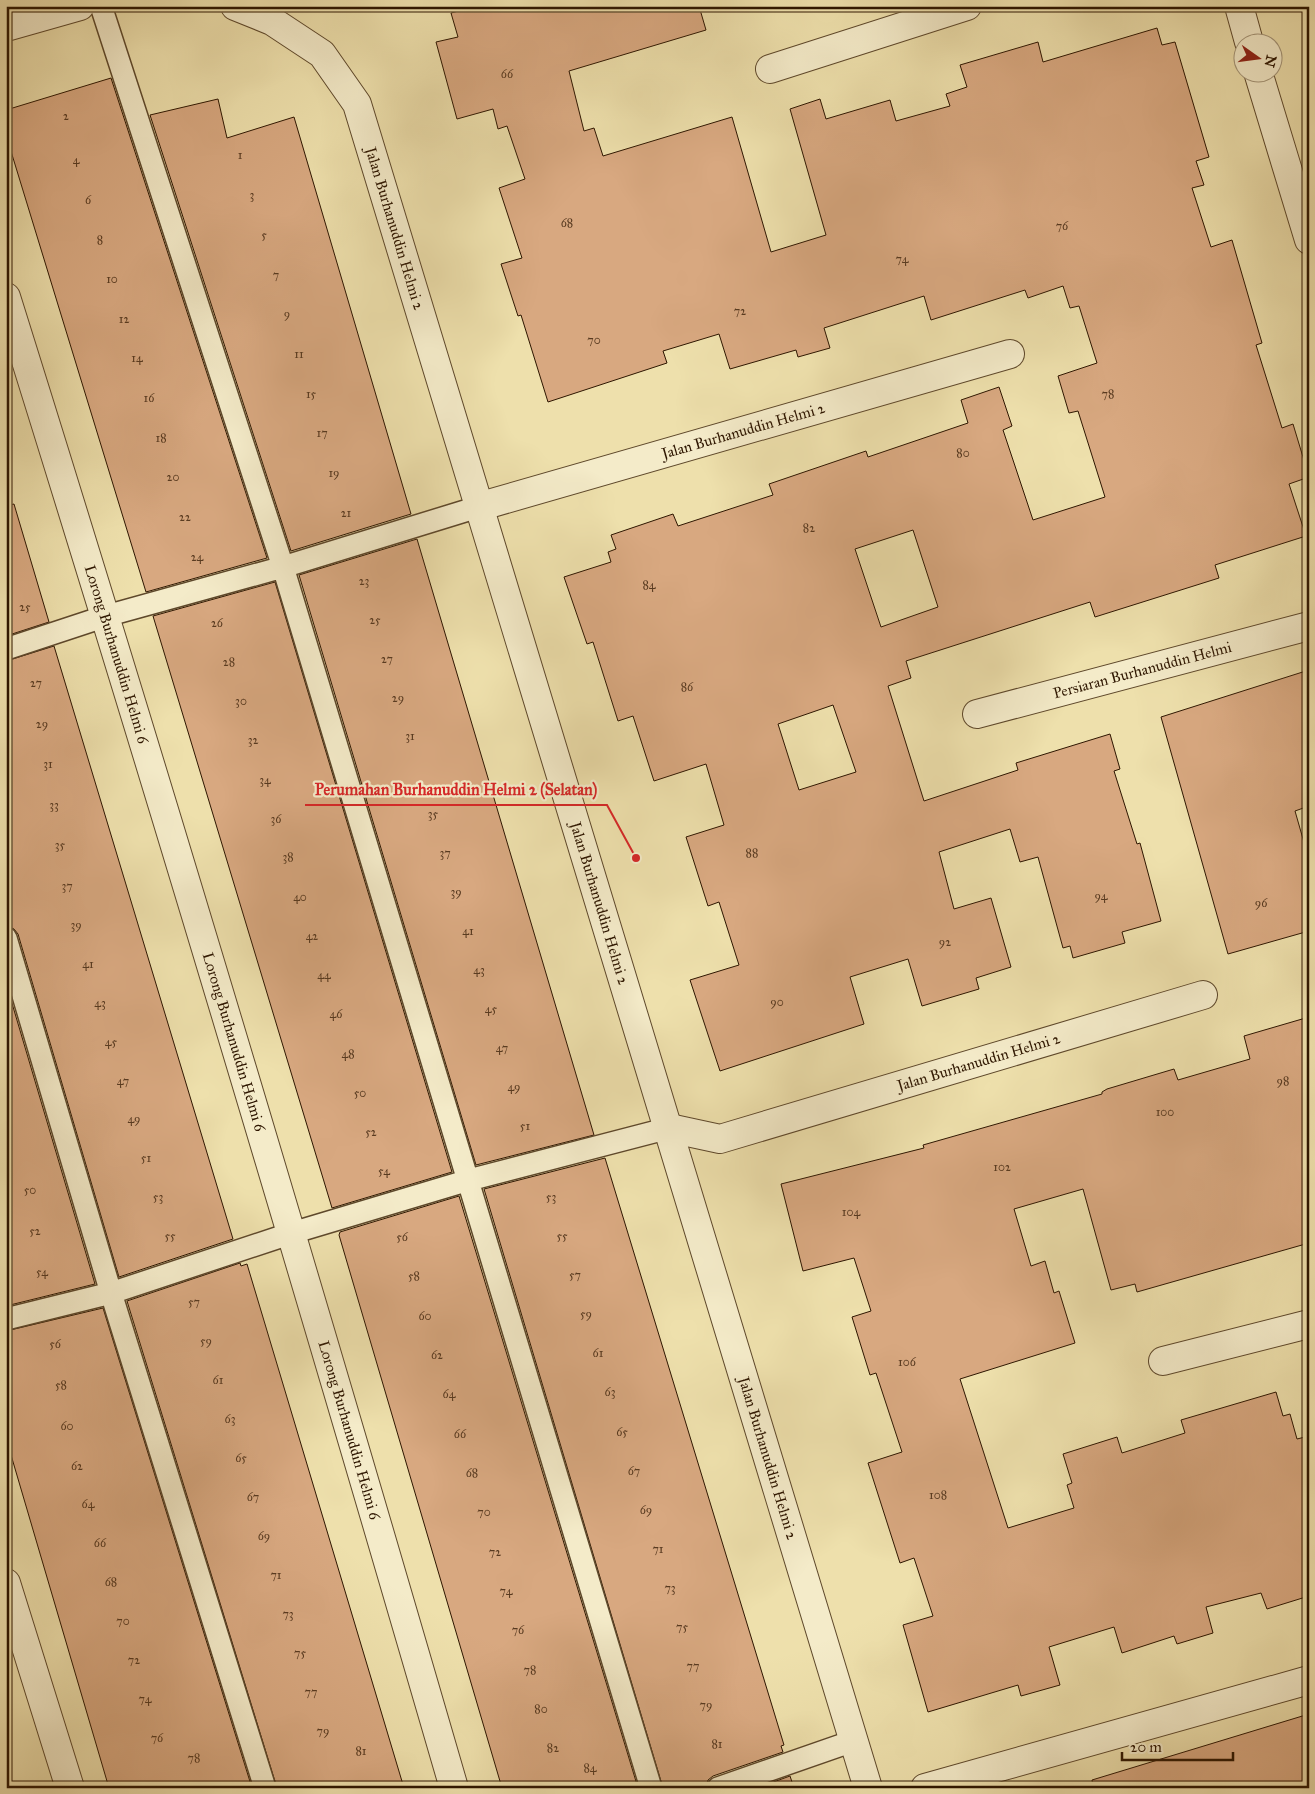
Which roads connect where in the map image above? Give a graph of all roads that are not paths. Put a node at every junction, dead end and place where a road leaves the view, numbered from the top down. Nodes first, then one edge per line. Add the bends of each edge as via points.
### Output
1 (80, 6) edge
2 (101, 6) edge
3 (235, 6) edge
4 (967, 6) edge
5 (1239, 6) edge
6 (6, 26) edge
7 (1247, 32) edge
8 (770, 69) dead end
9 (1261, 82) edge
10 (1309, 240) edge
11 (6, 297) edge
12 (1010, 354) dead end
13 (478, 507) junction
14 (283, 567) junction
15 (106, 616) junction
16 (1309, 626) edge
17 (6, 649) edge
18 (977, 714) dead end
19 (6, 938) edge
20 (1202, 995) dead end
21 (669, 1128) junction
22 (469, 1180) junction
23 (292, 1233) junction
24 (111, 1293) junction
25 (6, 1319) edge
26 (1309, 1324) edge
27 (1163, 1361) dead end
28 (6, 1583) edge
29 (1309, 1680) edge
30 (853, 1741) junction
31 (70, 1788) edge
32 (265, 1788) edge
33 (454, 1788) edge
34 (651, 1788) edge
35 (718, 1788) edge
36 (868, 1788) edge
37 (925, 1788) edge

1 - 6 street
2 - 14 lane
3 - 13 street, Jalan Burhanuddin Helmi 2 via 272,21 322,54 357,104
4 - 8 street
5 - 7 street
9 - 10 street
11 - 15 street, Lorong Burhanuddin Helmi 6
12 - 13 street, Jalan Burhanuddin Helmi 2
13 - 14 lane
13 - 21 street, Jalan Burhanuddin Helmi 2
14 - 15 lane
14 - 22 lane
15 - 17 lane
15 - 23 street, Lorong Burhanuddin Helmi 6
16 - 18 street, Persiaran Burhanuddin Helmi
19 - 24 lane
20 - 21 street, Jalan Burhanuddin Helmi 2 via 720,1139
21 - 22 lane
21 - 30 street, Jalan Burhanuddin Helmi 2
22 - 23 lane
22 - 34 lane
23 - 24 lane
23 - 33 street, Lorong Burhanuddin Helmi 6
24 - 25 lane
24 - 32 lane
26 - 27 street
28 - 31 street
29 - 37 street
30 - 35 lane
30 - 36 street, Jalan Burhanuddin Helmi 2

